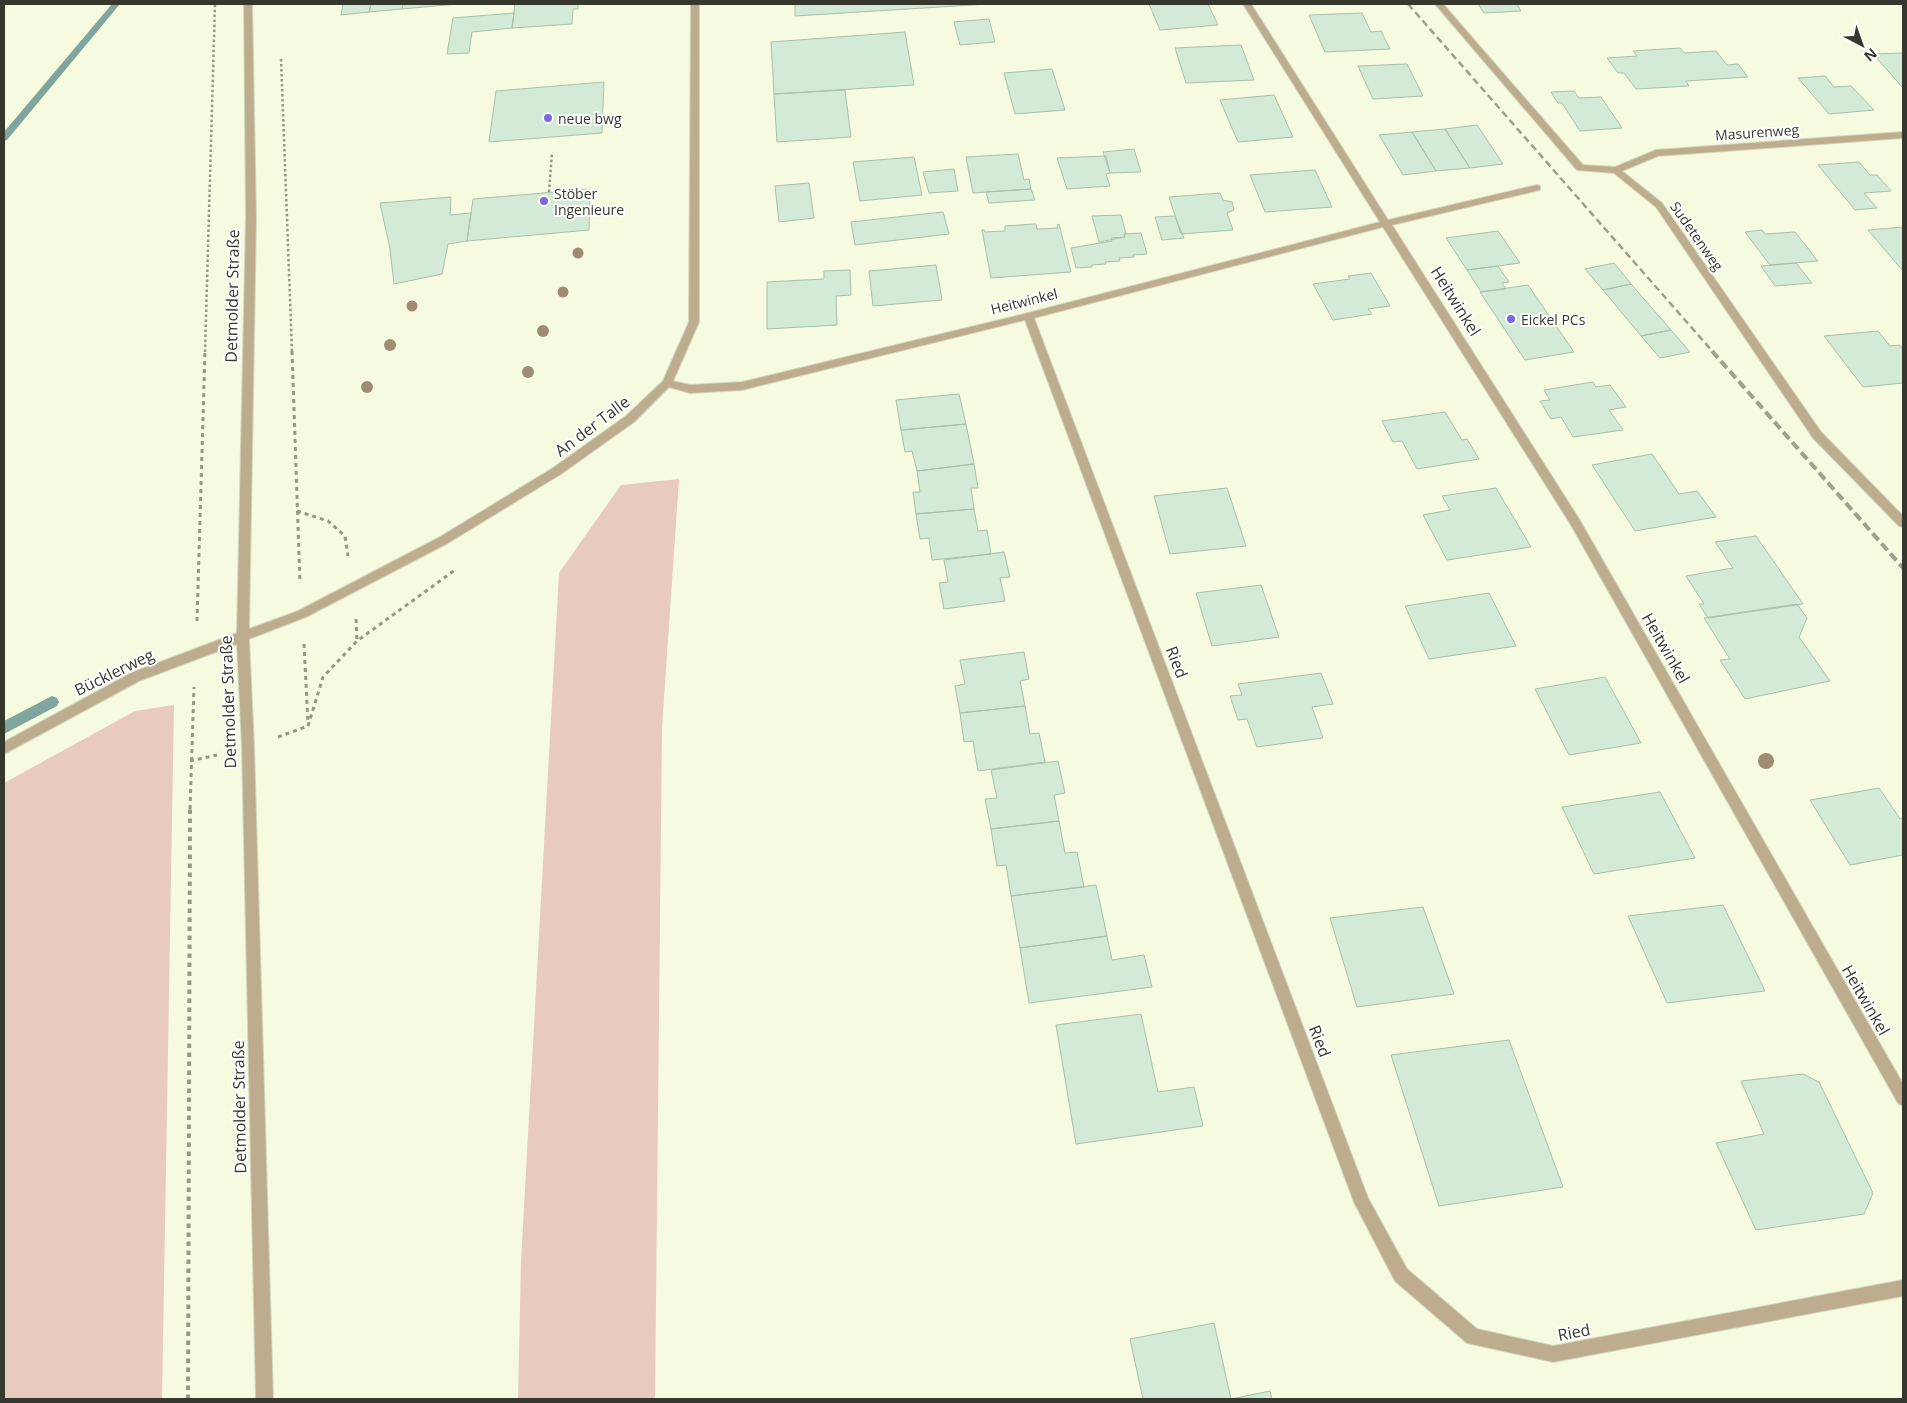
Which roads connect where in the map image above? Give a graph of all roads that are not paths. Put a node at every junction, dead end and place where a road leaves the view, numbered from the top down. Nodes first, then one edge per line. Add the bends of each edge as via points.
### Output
1 (248, 4) edge
2 (695, 4) edge
3 (1247, 4) edge
4 (1439, 4) edge
5 (1903, 135) edge
6 (1616, 170) junction
7 (1537, 188) dead end
8 (1387, 223) junction
9 (1028, 316) junction
10 (667, 383) junction
11 (1903, 523) edge
12 (243, 636) junction
13 (4, 748) edge
14 (1903, 1098) edge
15 (1903, 1288) edge
16 (264, 1399) edge

1 - 12 street, Detmolder Straße via 251,217
2 - 10 street, An der Talle via 694,322
3 - 8 street, Heitwinkel
4 - 6 street via 1580,168
5 - 6 street, Masurenweg via 1656,153
6 - 11 street, Sudetenweg via 1659,205 1818,435
7 - 8 street, Heitwinkel
8 - 9 street, Heitwinkel
8 - 14 street, Heitwinkel via 1575,522
9 - 10 street, Heitwinkel via 742,386 690,389
9 - 15 street, Ried via 1362,1202 1400,1275 1473,1336 1553,1354
10 - 12 street, An der Talle via 630,419 558,471 444,540 302,614
12 - 13 street, Bücklerweg via 134,677
12 - 16 street, Detmolder Straße

